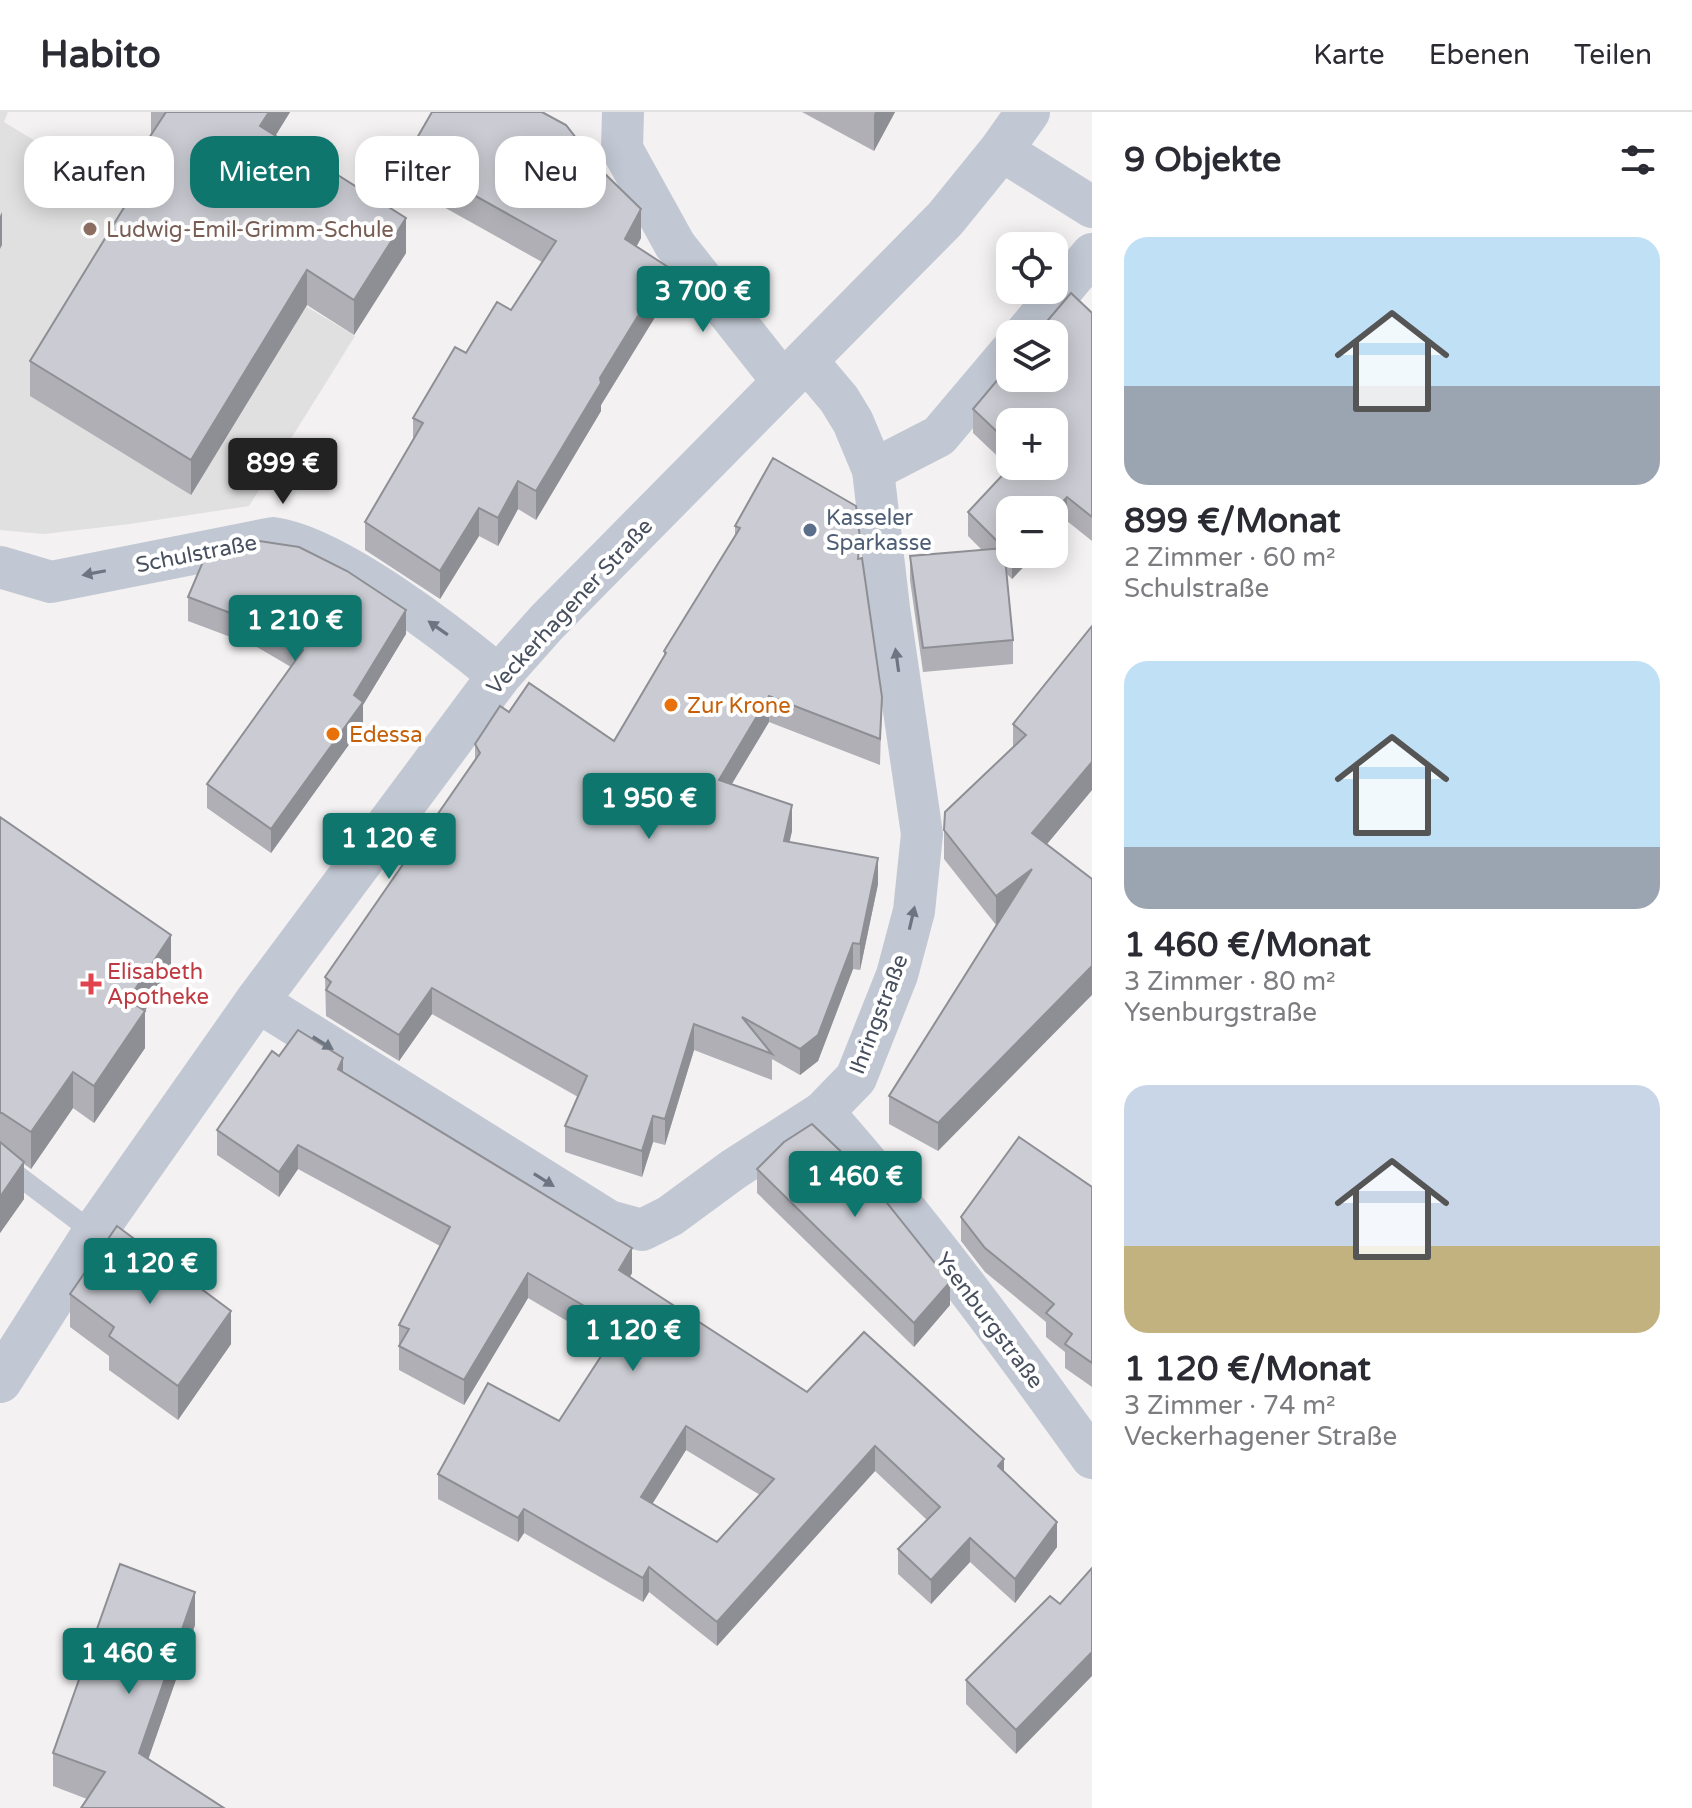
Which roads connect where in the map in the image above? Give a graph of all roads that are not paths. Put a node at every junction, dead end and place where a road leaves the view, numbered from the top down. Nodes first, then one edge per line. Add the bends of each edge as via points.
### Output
1 (623, 112) edge
2 (1028, 112) edge
3 (1001, 150) junction
4 (1092, 207) edge
5 (1092, 254) edge
6 (1037, 320) edge
7 (996, 369) edge
8 (795, 371) junction
9 (873, 470) junction
10 (0, 567) edge
11 (499, 676) junction
12 (257, 1001) junction
13 (823, 1112) junction
14 (0, 1162) edge
15 (94, 1233) junction
16 (0, 1381) edge
17 (1092, 1458) edge

1 - 8 street, Ihringstraße via 622,149 675,245
2 - 3 street, Veckerhagener Straße
3 - 4 street
3 - 8 street, Veckerhagener Straße via 945,219
5 - 6 street
7 - 9 street via 939,436
8 - 9 street, Ihringstraße via 839,399
8 - 11 street, Veckerhagener Straße
13 -> 9 street, Ihringstraße via 856,1078 897,975 914,911 922,834
11 -> 10 street, Schulstraße via 395,598 288,540 273,538 51,582
11 - 12 street, Veckerhagener Straße
12 -> 13 street, Ihringstraße via 609,1221 642,1230
12 - 15 street, Veckerhagener Straße
13 - 17 street, Ysenburgstraße via 1001,1329
14 - 15 lane
15 - 16 street, Veckerhagener Straße

